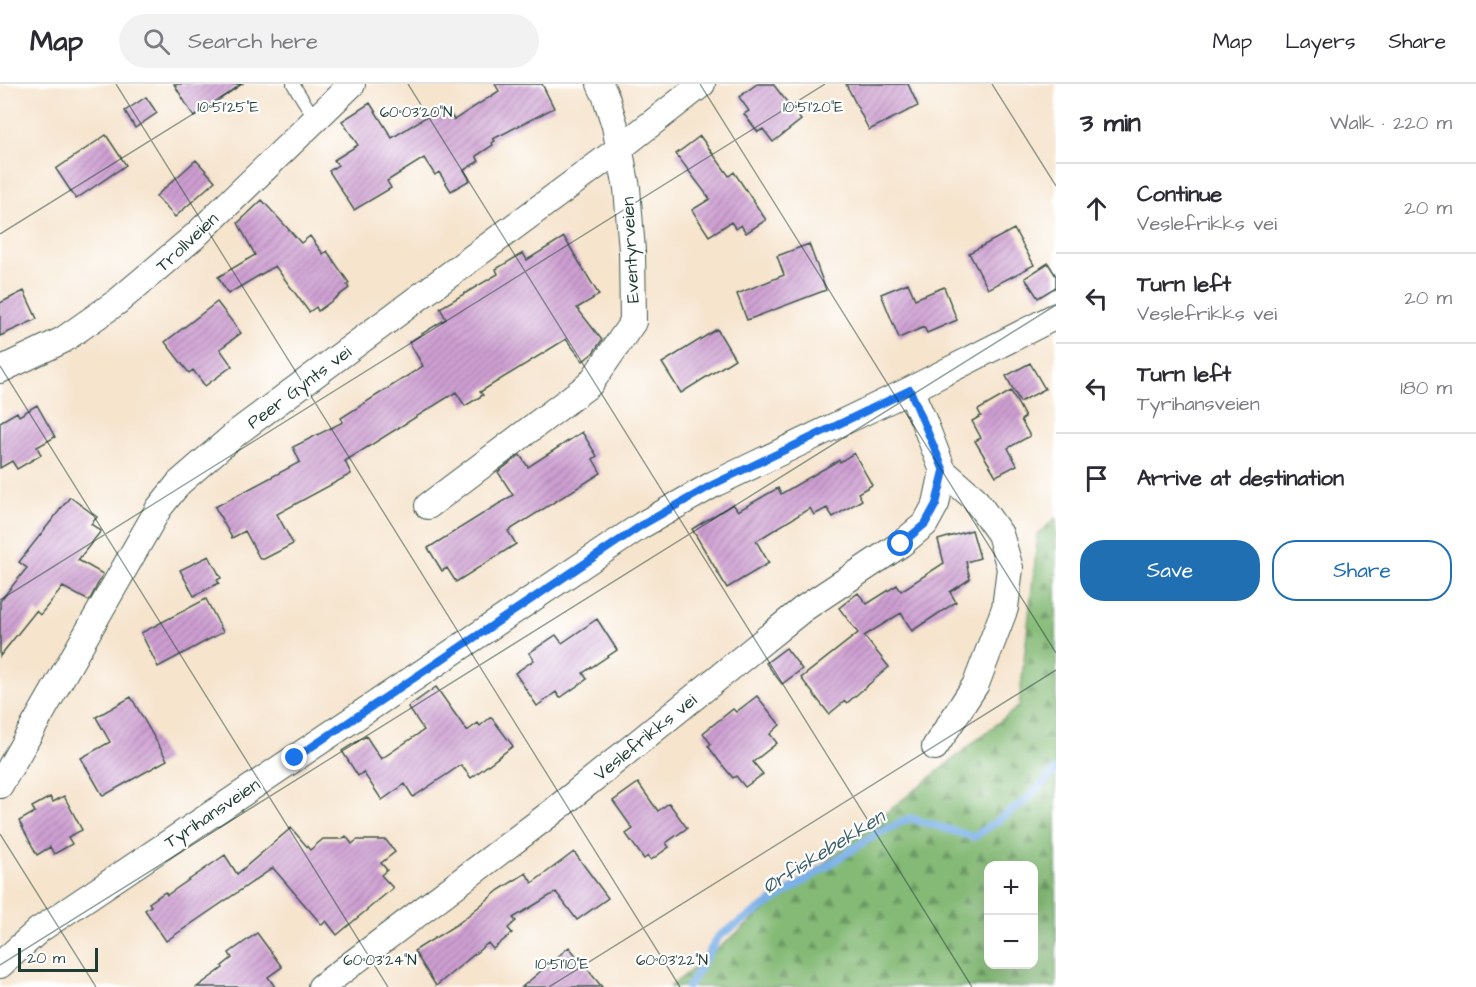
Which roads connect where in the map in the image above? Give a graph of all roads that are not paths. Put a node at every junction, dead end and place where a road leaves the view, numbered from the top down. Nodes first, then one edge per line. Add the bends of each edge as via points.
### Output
1 (293, 84) edge
2 (352, 84) edge
3 (600, 84) edge
4 (702, 84) edge
5 (315, 119) junction
6 (620, 148) junction
7 (1056, 316) edge
8 (0, 370) edge
9 (910, 390) junction
10 (944, 471) junction
11 (428, 506) dead end
12 (935, 747) dead end
13 (0, 785) edge
14 (0, 965) edge
15 (321, 987) edge

1 - 5 lane
2 - 5 street, Trollveien
3 - 6 street, Eventyrveien
4 - 6 street, Peer Gynts vei
5 - 8 street, Trollveien via 195,236 117,302 63,340
6 - 11 street, Eventyrveien via 632,241 633,322 590,384
6 - 13 street, Peer Gynts vei via 239,431 179,483 159,508
7 - 9 street, Tyrihansveien
9 - 10 street
9 - 14 street, Tyrihansveien via 714,484 642,525 39,930
10 - 12 street via 974,498 1000,534 1010,568 1005,608 976,684
10 - 15 street, Veslefrikks vei via 936,504 925,524 901,544 803,609 551,813

